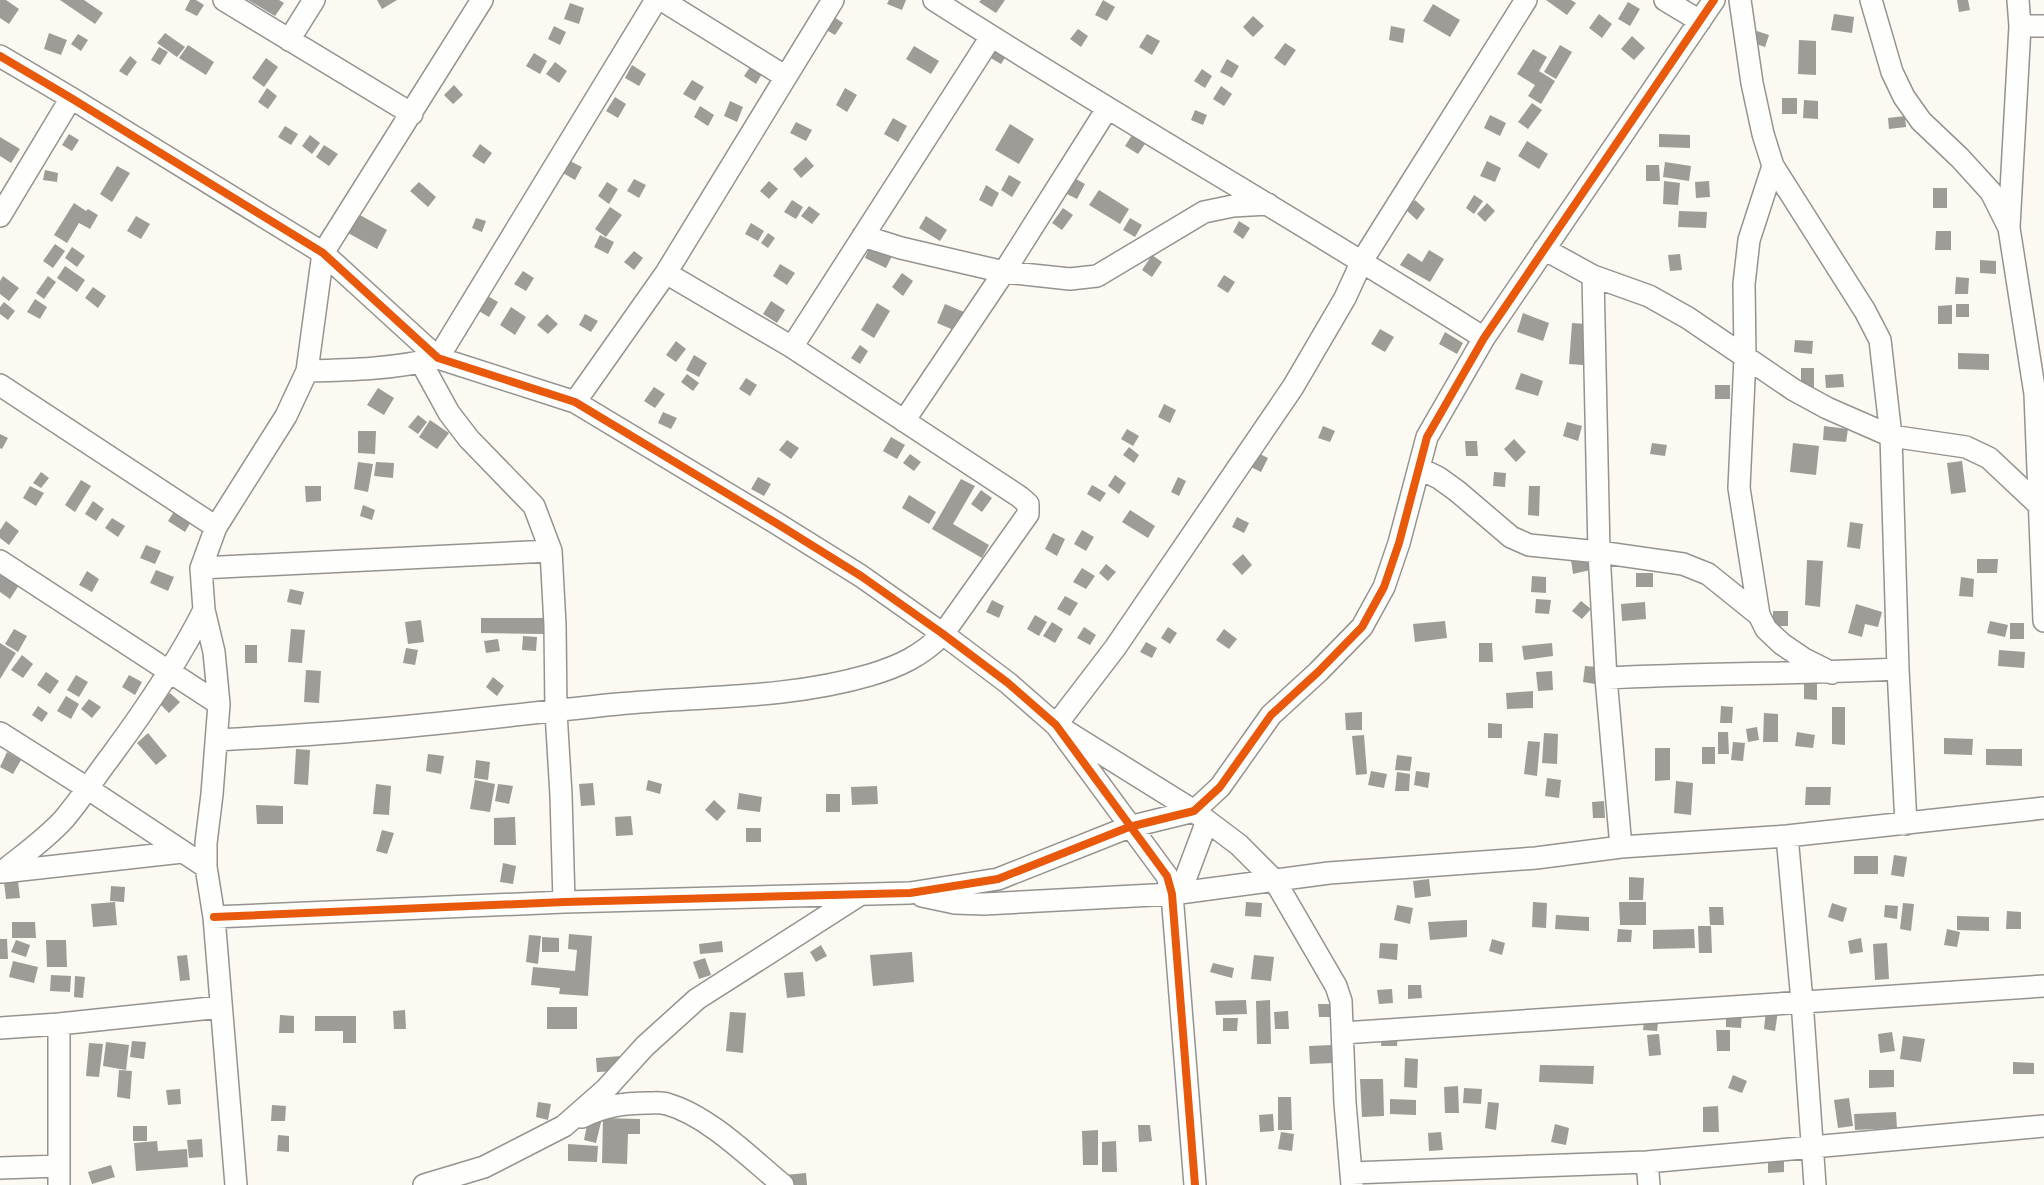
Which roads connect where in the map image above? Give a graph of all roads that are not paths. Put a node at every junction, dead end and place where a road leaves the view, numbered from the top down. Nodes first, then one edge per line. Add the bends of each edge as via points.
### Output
1 (224, 0) edge
2 (314, 0) edge
3 (482, 0) edge
4 (656, 0) edge
5 (662, 0) edge
6 (833, 0) edge
7 (934, 0) edge
8 (1526, 0) edge
9 (1665, 0) edge
10 (1714, 0) edge
11 (1740, 0) edge
12 (1871, 0) edge
13 (2018, 0) edge
14 (1700, 21) junction
15 (2020, 26) junction
16 (2044, 26) edge
17 (991, 37) junction
18 (289, 40) junction
19 (0, 56) edge
20 (786, 77) junction
21 (71, 98) junction
22 (1107, 109) junction
23 (412, 114) junction
24 (1773, 166) junction
25 (1268, 204) junction
26 (0, 216) edge
27 (2009, 228) junction
28 (863, 236) junction
29 (1544, 249) junction
30 (323, 254) junction
31 (1362, 261) junction
32 (1004, 272) junction
33 (666, 273) junction
34 (1593, 276) junction
35 (1484, 338) junction
36 (792, 347) junction
37 (1745, 357) junction
38 (429, 360) junction
39 (307, 371) junction
40 (0, 385) edge
41 (2040, 395) edge
42 (575, 402) junction
43 (904, 421) junction
44 (1891, 436) junction
45 (1419, 468) junction
46 (2040, 506) junction
47 (216, 527) junction
48 (551, 551) junction
49 (1599, 552) junction
50 (0, 561) edge
51 (201, 568) junction
52 (204, 610) junction
53 (1759, 615) junction
54 (2044, 621) edge
55 (943, 634) junction
56 (1898, 669) junction
57 (169, 672) junction
58 (1832, 673) junction
59 (1605, 678) junction
60 (219, 704) junction
61 (556, 712) junction
62 (1056, 725) junction
63 (0, 733) edge
64 (217, 740) junction
65 (87, 788) junction
66 (2044, 808) edge
67 (1201, 816) junction
68 (1906, 824) junction
69 (1129, 827) junction
70 (1787, 836) junction
71 (1622, 847) junction
72 (182, 852) junction
73 (206, 867) junction
74 (1, 872) edge
75 (1275, 881) junction
76 (910, 893) junction
77 (1176, 894) junction
78 (859, 896) junction
79 (564, 902) junction
80 (214, 916) junction
81 (2044, 986) edge
82 (1802, 1001) junction
83 (221, 1007) junction
84 (59, 1024) junction
85 (0, 1028) edge
86 (1343, 1033) junction
87 (564, 1126) junction
88 (2044, 1126) edge
89 (1812, 1148) junction
90 (1647, 1162) junction
91 (0, 1168) edge
92 (59, 1176) edge
93 (1352, 1179) edge
94 (236, 1185) edge
95 (424, 1185) edge
96 (783, 1185) edge
97 (1195, 1185) edge
98 (1649, 1185) edge
99 (1815, 1185) edge

1 - 18 street
2 - 18 street
3 - 23 street
4 - 38 street
5 - 20 street
6 - 20 street
7 - 17 street
8 - 31 street
9 - 14 street
10 - 14 street
11 - 24 street via 1752,83
12 - 27 street via 1892,72 1904,97 1921,121 1991,192
13 - 15 street
14 - 29 street
15 - 16 street
15 - 27 street
17 - 22 street
17 - 28 street
18 - 23 street
19 - 21 street
20 - 33 street
21 - 26 street
21 - 30 street
22 - 25 street
22 - 32 street
23 - 30 street
24 - 37 street via 1749,240 1744,284
24 - 44 street via 1880,340
25 - 31 street
25 - 32 street via 1204,212 1097,276 1070,279
27 - 41 street
28 - 32 street
28 - 36 street
29 - 34 street
29 - 35 street
30 - 38 street
30 - 39 street
31 - 35 street
31 - 62 street via 1293,387 1115,648
32 - 43 street
33 - 36 street
33 - 42 street
34 - 37 street via 1650,296
34 - 49 street
35 - 45 street via 1427,437
36 - 43 street
37 - 44 street via 1827,408
37 - 53 street via 1739,488
38 - 39 street via 367,369
38 - 42 street
38 - 48 street via 449,413 534,506
39 - 47 street via 286,416
40 - 47 street
41 - 46 street
42 - 55 street via 776,522
43 - 55 street via 1028,504 1028,514
44 - 46 street via 1966,447 1989,458
44 - 56 street
45 - 49 street via 1439,478 1511,537 1529,545
45 - 67 street via 1384,587 1362,627 1271,715
46 - 54 street
47 - 51 street
48 - 51 street
48 - 61 street
49 - 53 street via 1683,564 1708,574
49 - 59 street
50 - 57 street
51 - 52 street
52 - 57 street
52 - 60 street via 214,652
53 - 58 street via 1766,629 1782,644
55 - 61 street via 926,651 906,662 816,687
55 - 62 street
56 - 58 street
56 - 68 street
57 - 60 street
57 - 65 street
58 - 59 street
59 - 71 street
60 - 64 street
61 - 64 street
61 - 79 street
62 - 67 street
62 - 69 street
63 - 65 street
64 - 73 street
65 - 72 street
65 - 74 street via 64,819
66 - 68 street
67 - 69 street
67 - 75 street via 1239,845
67 - 77 street
68 - 70 street
69 - 76 street via 998,879
69 - 77 street
70 - 71 street
70 - 82 street
71 - 75 street
72 - 73 street
72 - 74 street
73 - 80 street
75 - 77 street
75 - 86 street via 1336,986
76 - 77 street via 956,903 984,904
76 - 78 street
77 - 97 street
78 - 79 street
78 - 87 street via 697,999
79 - 80 street
80 - 83 street
81 - 82 street
82 - 86 street
82 - 89 street
83 - 84 street
83 - 94 street
84 - 85 street
84 - 92 street
86 - 93 street
87 - 95 street via 484,1167
87 - 96 street via 592,1112 626,1103 666,1103 698,1118 735,1143
88 - 89 street
89 - 90 street
89 - 99 street
90 - 93 street
90 - 98 street
91 - 92 street

